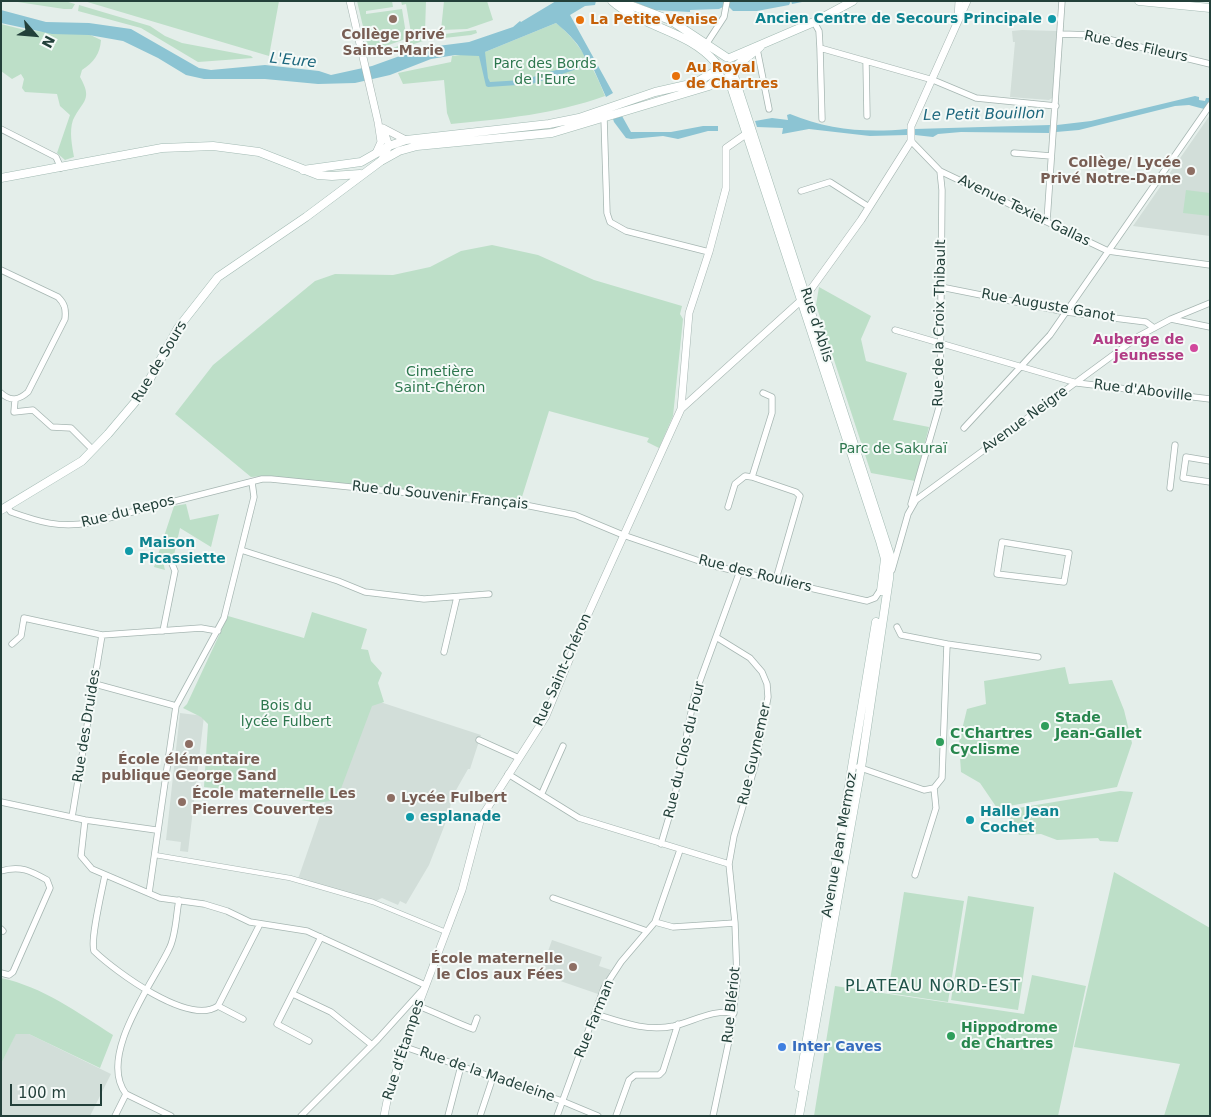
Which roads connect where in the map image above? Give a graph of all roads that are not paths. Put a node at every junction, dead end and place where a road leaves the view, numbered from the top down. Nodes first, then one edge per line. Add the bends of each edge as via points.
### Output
1 (350, 1) edge
2 (612, 1) edge
3 (619, 1) edge
4 (726, 1) edge
5 (853, 1) edge
6 (959, 1) edge
7 (967, 1) edge
8 (1062, 1) edge
9 (1139, 1) edge
10 (1210, 8) edge
11 (958, 21) junction
12 (814, 22) junction
13 (800, 28) junction
14 (1062, 34) junction
15 (707, 43) junction
16 (820, 48) junction
17 (757, 49) junction
18 (728, 57) junction
19 (866, 61) junction
20 (1210, 64) edge
21 (723, 72) junction
22 (933, 80) junction
23 (1056, 106) junction
24 (1209, 108) edge
25 (769, 109) dead end
26 (867, 116) dead end
27 (604, 118) junction
28 (822, 119) dead end
29 (378, 122) junction
30 (383, 128) junction
31 (1, 129) edge
32 (746, 134) junction
33 (910, 136) junction
34 (406, 140) junction
35 (380, 142) junction
36 (389, 146) junction
37 (399, 151) junction
38 (376, 153) junction
39 (1014, 153) dead end
40 (1051, 156) junction
41 (382, 160) junction
42 (361, 162) junction
43 (61, 168) junction
44 (303, 170) junction
45 (940, 171) junction
46 (362, 174) junction
47 (351, 175) junction
48 (332, 176) junction
49 (1, 178) edge
50 (338, 191) junction
51 (801, 191) dead end
52 (869, 207) junction
53 (1047, 221) junction
54 (1108, 251) junction
55 (709, 252) junction
56 (1210, 265) edge
57 (1, 270) edge
58 (941, 287) junction
59 (803, 299) junction
60 (1210, 303) edge
61 (1066, 312) junction
62 (1171, 319) junction
63 (1210, 327) edge
64 (1154, 328) junction
65 (895, 330) dead end
66 (941, 343) junction
67 (1022, 367) junction
68 (1077, 383) junction
69 (763, 393) dead end
70 (1, 394) edge
71 (1210, 399) edge
72 (14, 400) junction
73 (681, 409) junction
74 (964, 428) dead end
75 (1176, 446) dead end
76 (93, 450) junction
77 (1210, 461) edge
78 (752, 477) junction
79 (252, 482) junction
80 (1210, 482) edge
81 (1170, 488) dead end
82 (728, 507) dead end
83 (4, 508) edge
84 (908, 514) junction
85 (623, 535) junction
86 (898, 548) junction
87 (241, 550) junction
88 (887, 557) junction
89 (170, 558) dead end
90 (1068, 558) joint
91 (740, 571) junction
92 (886, 576) junction
93 (776, 579) junction
94 (882, 586) junction
95 (490, 594) dead end
96 (457, 597) junction
97 (897, 627) dead end
98 (163, 631) junction
99 (218, 631) junction
100 (102, 635) junction
101 (716, 636) junction
102 (12, 644) dead end
103 (947, 644) junction
104 (444, 652) dead end
105 (1038, 657) dead end
106 (95, 684) junction
107 (176, 706) junction
108 (479, 740) dead end
109 (563, 746) dead end
110 (519, 758) junction
111 (857, 767) junction
112 (508, 774) junction
113 (934, 788) junction
114 (542, 793) junction
115 (1, 802) edge
116 (72, 817) junction
117 (85, 820) junction
118 (156, 830) junction
119 (661, 844) junction
120 (680, 850) junction
121 (155, 855) junction
122 (729, 864) junction
123 (1, 871) edge
124 (105, 875) junction
125 (916, 875) dead end
126 (149, 893) junction
127 (553, 898) dead end
128 (178, 900) junction
129 (655, 922) junction
130 (735, 923) junction
131 (260, 924) junction
132 (647, 930) junction
133 (446, 932) junction
134 (321, 937) junction
135 (1, 974) edge
136 (425, 986) junction
137 (146, 990) junction
138 (293, 994) junction
139 (218, 1006) junction
140 (417, 1008) junction
141 (404, 1012) junction
142 (734, 1013) junction
143 (595, 1014) junction
144 (477, 1018) dead end
145 (243, 1019) dead end
146 (678, 1024) junction
147 (309, 1041) dead end
148 (372, 1045) junction
149 (405, 1047) junction
150 (461, 1066) junction
151 (493, 1076) junction
152 (126, 1094) junction
153 (562, 1101) junction
154 (157, 1109) junction
155 (115, 1116) edge
156 (154, 1116) edge
157 (171, 1116) edge
158 (301, 1116) edge
159 (384, 1116) edge
160 (448, 1116) edge
161 (480, 1116) edge
162 (557, 1116) edge
163 (598, 1116) edge
164 (616, 1116) edge
165 (713, 1116) edge
166 (794, 1116) edge
167 (799, 1116) edge

1 - 29 street
2 - 21 main road via 697,46
3 - 15 main road via 664,17
4 - 15 street via 724,17
5 - 12 main road
6 - 11 street
7 - 11 street
8 - 14 street
9 - 10 main road
11 - 22 street
12 - 13 main road
12 - 16 street via 820,31
13 - 17 main road
13 - 18 main road
14 - 20 street, Rue des Fileurs via 1111,39
14 - 23 street
15 - 18 main road
16 - 19 street
16 - 28 street
17 - 21 main road
17 - 25 street
18 - 21 main road
18 - 21 main road via 720,58
19 - 22 street
19 - 26 street
21 - 27 main road, Rue de Sours via 709,86
21 - 32 main road, Rue d'Ablis
21 - 34 main road via 578,118
21 - 59 main road, Rue d'Ablis via 744,106
22 - 23 street via 971,97
22 - 33 street
23 - 40 street
24 - 54 street
27 - 37 main road, Rue de Sours via 552,133 417,146
27 - 55 street via 610,222 616,228
29 - 30 street
29 - 35 street
30 - 34 street
30 - 36 street
31 - 43 street via 56,157
32 - 55 street via 726,148 726,188
32 - 59 main road, Rue d'Ablis
33 - 45 street
33 - 52 street
34 - 36 main road
35 - 36 street
35 - 38 street
36 - 37 street
36 - 38 main road
36 - 41 street
37 - 41 main road, Rue de Sours
38 - 42 main road
39 - 40 street
40 - 53 street
41 - 46 main road, Rue de Sours
42 - 44 main road
42 - 47 main road, Rue de Sours
43 - 44 main road via 162,148 213,146 259,152
43 - 49 main road
44 - 48 main road
45 - 53 street, Avenue Texier Gallas
45 - 58 street, Rue de la Croix Thibault
46 - 47 main road
46 - 50 main road, Rue de Sours
47 - 48 main road
47 - 50 main road, Rue de Sours
48 - 50 main road
50 - 76 main road, Rue de Sours via 218,277 178,328 137,401
51 - 52 street via 830,182
52 - 59 street
53 - 54 street, Avenue Texier Gallas
54 - 56 street, Avenue Texier Gallas
54 - 61 street
55 - 73 street via 689,313
57 - 72 street via 58,298 66,312 28,392
58 - 61 street, Rue Auguste Ganot
58 - 66 street, Rue de la Croix Thibault
59 - 73 street
59 - 88 main road, Rue d'Ablis
59 - 88 main road, Rue d'Ablis via 880,523
60 - 62 street, Avenue Neigre
61 - 64 street, Rue Auguste Ganot via 1146,322
61 - 67 street
62 - 63 street
62 - 64 street, Avenue Neigre
64 - 68 street, Avenue Neigre
65 - 66 street, Rue d'Aboville
66 - 67 street, Rue d'Aboville
66 - 84 street, Rue de la Croix Thibault via 940,404
67 - 68 street, Rue d'Aboville
67 - 74 street
68 - 71 street, Rue d'Aboville
68 - 84 street, Avenue Neigre via 932,487 916,500
69 - 78 street via 772,397 772,413
70 - 72 street
72 - 76 street via 14,412 33,410 52,427 71,428
73 - 85 street, Rue Saint-Chéron
75 - 81 street
76 - 83 main road, Rue de Sours via 82,461
77 - 80 street via 1186,457 1183,478
78 - 82 street via 745,476 735,484
78 - 93 street via 800,496
79 - 83 street, Rue du Repos via 71,526 53,525
79 - 85 street, Rue du Souvenir Français via 270,479 520,504 575,515
79 - 87 street via 254,497
84 - 86 street, Avenue Neigre
85 - 91 street, Rue des Rouliers via 714,566
85 - 110 street, Rue Saint-Chéron via 546,716
86 - 88 street
86 - 92 street, Avenue Neigre
87 - 96 street via 365,592 424,599
87 - 99 street
88 - 92 main road, Rue d'Ablis
89 - 98 street via 175,570
90 - 90 street via 1069,552 1002,542 997,574 1064,582
91 - 93 street, Rue des Rouliers
91 - 101 street, Rue du Clos du Four
92 - 94 main road, Avenue Jean Mermoz
92 - 111 main road, Avenue Jean Mermoz
93 - 94 street, Rue des Rouliers via 867,601 875,598
94 - 111 main road, Avenue Jean Mermoz
95 - 96 street
96 - 104 street
97 - 103 street via 902,635
98 - 99 street via 201,628
98 - 100 street
99 - 107 street
100 - 102 street via 24,618 21,636
100 - 106 street, Rue des Druides
101 - 119 street, Rue du Clos du Four via 694,697 674,800
101 - 122 street, Rue Guynemer via 750,658 762,672 768,697 755,766
103 - 105 street
103 - 113 street via 942,778
106 - 107 street
106 - 116 street, Rue des Druides
107 - 118 street
108 - 110 street
109 - 114 street
110 - 112 street, Rue Saint-Chéron
111 - 113 street via 924,790
111 - 166 main road, Avenue Jean Mermoz
111 - 167 main road, Avenue Jean Mermoz
112 - 114 street
112 - 133 street, Rue Saint-Chéron via 481,818 462,890
113 - 125 street via 936,808
114 - 119 street via 579,818
115 - 116 street
116 - 117 street
117 - 118 street
117 - 124 street via 81,856 92,869
118 - 121 street
119 - 120 street
120 - 122 street
120 - 129 street
121 - 126 street
121 - 133 street via 290,878 373,902
122 - 130 street, Rue Blériot
123 - 135 street via 11,868 27,870 47,880 50,888 13,972
124 - 126 street
124 - 137 street via 93,937 94,951
126 - 128 street
127 - 132 street
128 - 131 street via 204,904
128 - 137 street via 170,947
129 - 130 street via 673,927
129 - 132 street, Rue Farman
130 - 142 street, Rue Blériot via 737,980
131 - 134 street via 307,931
131 - 139 street
132 - 143 street, Rue Farman via 608,982
133 - 136 street, Rue Saint-Chéron
134 - 136 street
134 - 138 street
136 - 140 street, Rue d'Étampes
136 - 141 street
137 - 139 street via 198,1010 211,1010
137 - 152 street via 121,1044 119,1072
138 - 147 street via 277,1024
138 - 148 street via 331,1012
139 - 145 street
140 - 141 street
140 - 144 street via 443,1015 473,1029
140 - 149 street, Rue d'Étampes
141 - 148 street
142 - 146 street via 722,1012
142 - 165 street, Rue Blériot
143 - 146 street via 631,1026 650,1028
143 - 153 street, Rue Farman
146 - 164 street via 663,1071 658,1075 634,1075 629,1080
148 - 158 street
149 - 150 street, Rue de la Madeleine
149 - 159 street, Rue d'Étampes
150 - 151 street, Rue de la Madeleine
150 - 160 street
151 - 153 street, Rue de la Madeleine
151 - 161 street
152 - 154 street
152 - 155 street
153 - 162 street, Rue Farman
153 - 163 street, Rue de la Madeleine
154 - 156 street
154 - 157 street

